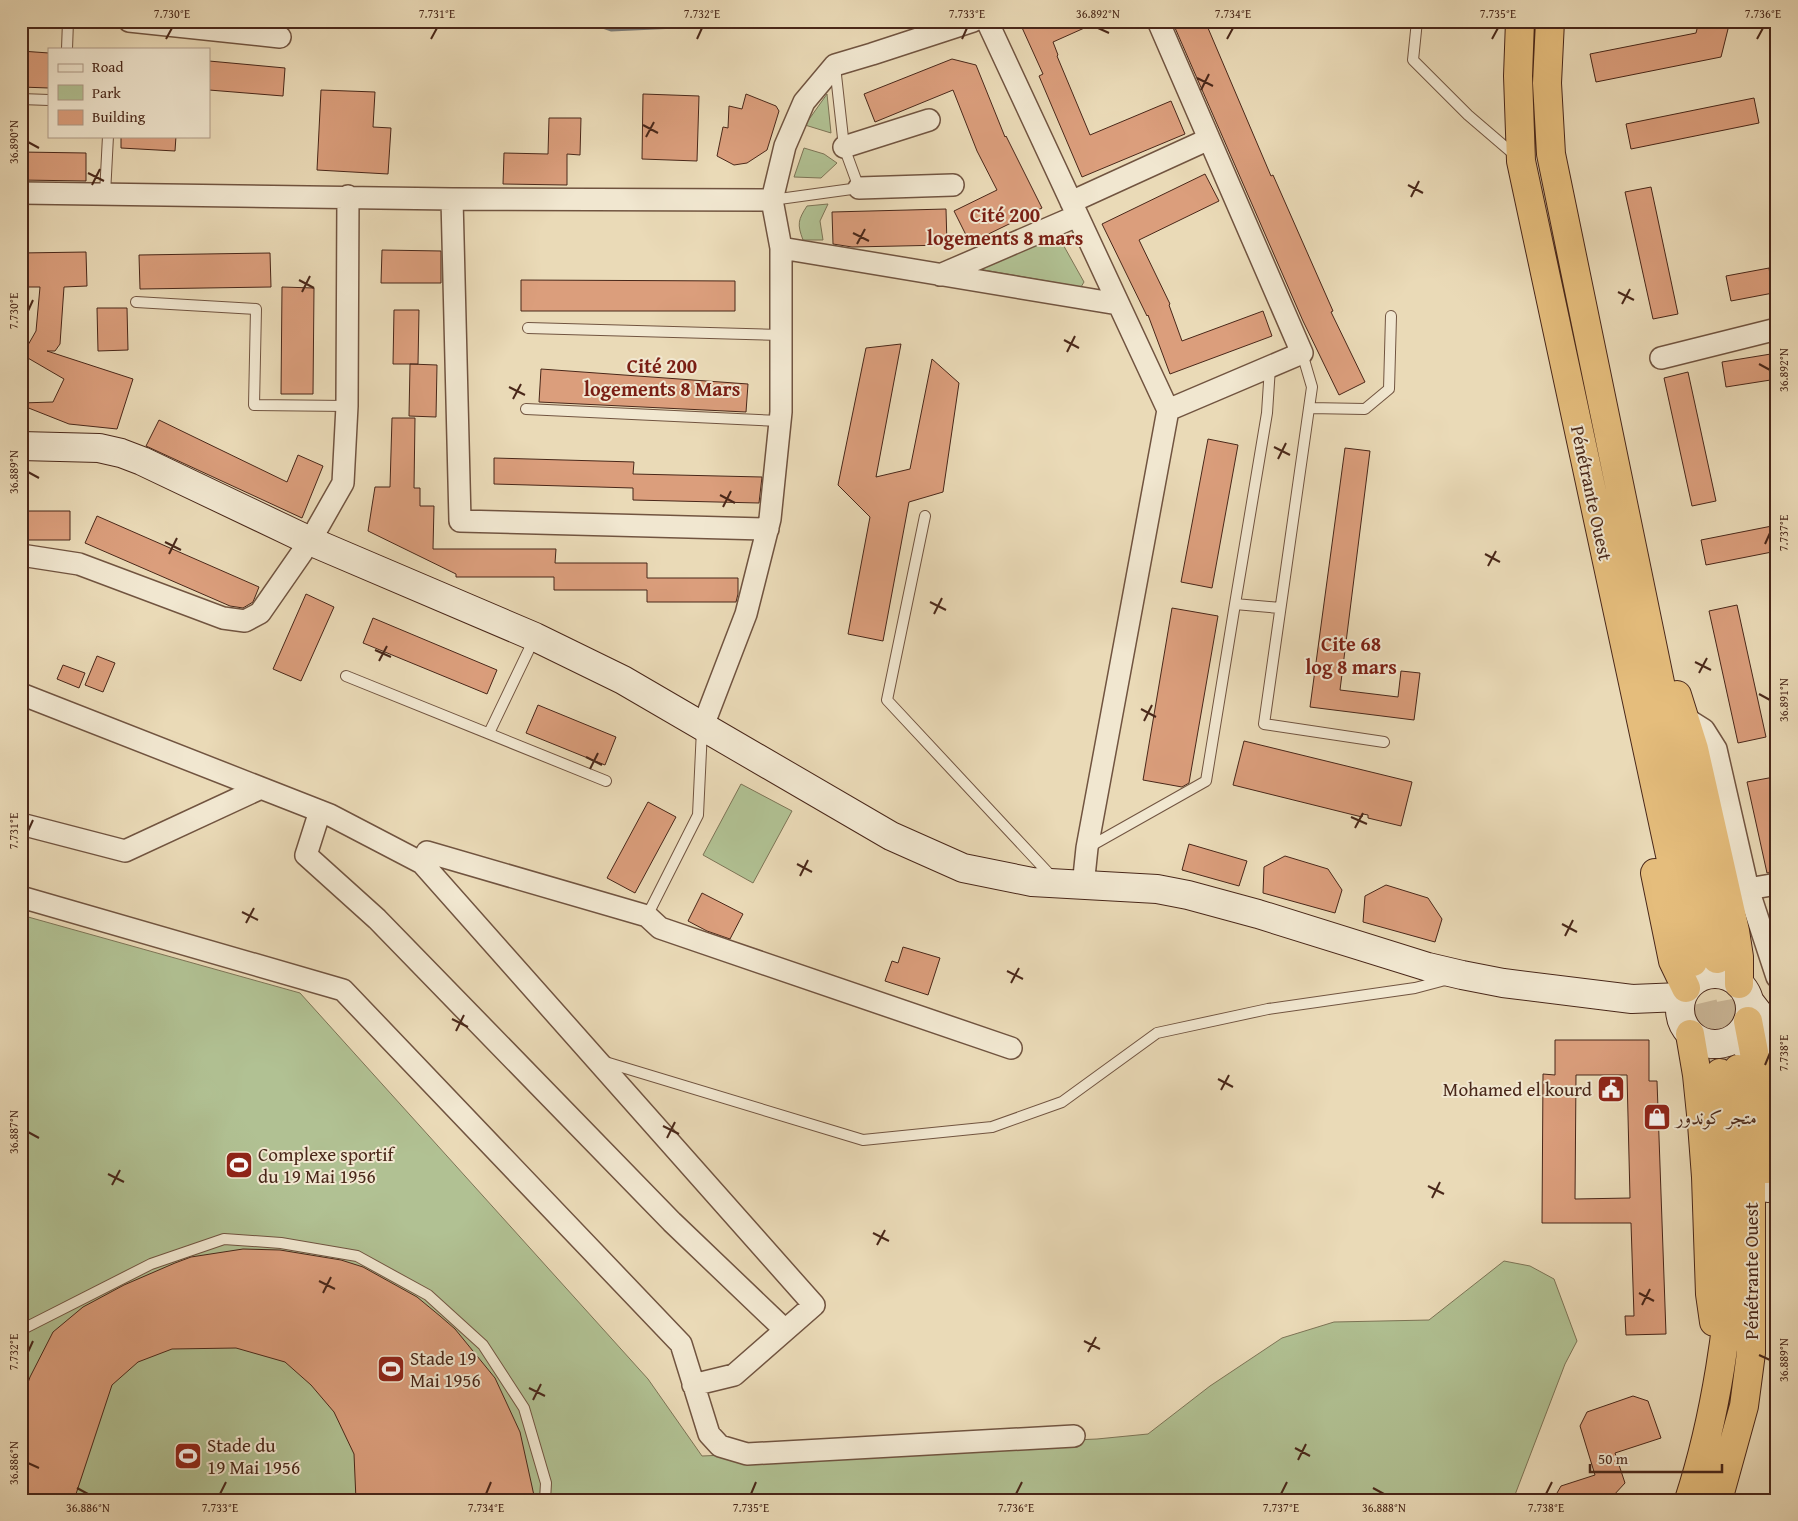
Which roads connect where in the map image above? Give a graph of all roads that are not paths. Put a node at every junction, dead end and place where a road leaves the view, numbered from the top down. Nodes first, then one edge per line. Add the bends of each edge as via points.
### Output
1 (68, 21) edge
2 (129, 21) edge
3 (973, 21) edge
4 (987, 21) edge
5 (1158, 21) edge
6 (1417, 21) edge
7 (1520, 21) edge
8 (1550, 21) edge
9 (280, 37) dead end
10 (67, 48) edge
11 (835, 65) junction
12 (21, 100) edge
13 (48, 100) edge
14 (929, 120) dead end
15 (108, 138) edge
16 (1209, 140) junction
17 (844, 147) junction
18 (1521, 161) junction
19 (953, 184) dead end
20 (860, 188) junction
21 (21, 193) edge
22 (105, 194) junction
23 (348, 196) junction
24 (452, 199) junction
25 (772, 200) junction
26 (1074, 209) junction
27 (781, 248) junction
28 (940, 275) junction
29 (136, 302) dead end
30 (1118, 304) junction
31 (1391, 316) dead end
32 (528, 328) dead end
33 (1777, 329) edge
34 (781, 335) junction
35 (1302, 353) junction
36 (1661, 358) dead end
37 (1270, 367) junction
38 (347, 406) junction
39 (1309, 408) junction
40 (526, 409) dead end
41 (1168, 410) junction
42 (780, 421) junction
43 (21, 446) edge
44 (924, 516) dead end
45 (768, 530) junction
46 (310, 541) junction
47 (21, 555) edge
48 (1235, 604) junction
49 (1280, 608) junction
50 (1649, 635) junction
51 (535, 637) junction
52 (1626, 652) junction
53 (346, 676) dead end
54 (23, 696) edge
55 (1685, 718) junction
56 (703, 726) junction
57 (489, 733) junction
58 (1384, 742) dead end
59 (606, 781) dead end
60 (261, 788) junction
61 (320, 811) junction
62 (21, 824) edge
63 (1087, 848) junction
64 (422, 863) junction
65 (1777, 884) edge
66 (1071, 885) junction
67 (1748, 889) junction
68 (21, 897) edge
69 (647, 916) junction
70 (1462, 975) junction
71 (1777, 977) edge
72 (1684, 993) junction
73 (1632, 999) junction
74 (1687, 1031) junction
75 (1741, 1034) junction
76 (1777, 1037) edge
77 (1011, 1048) dead end
78 (596, 1059) junction
79 (1777, 1072) edge
80 (1772, 1180) edge
81 (1752, 1296) junction
82 (21, 1330) edge
83 (785, 1330) junction
84 (1722, 1346) junction
85 (693, 1385) junction
86 (1074, 1436) dead end
87 (545, 1500) edge
88 (1689, 1500) edge
89 (1718, 1500) edge

1 - 10 lane
2 - 9 street
3 - 11 street
4 - 26 street
5 - 16 street
6 - 18 lane via 1413,60 1468,115
7 - 18 highway, Pénétrante Ouest
8 - 50 highway, Pénétrante Ouest via 1547,83 1551,154
11 - 17 lane
11 - 25 street via 804,102 785,146
12 - 13 lane
14 - 17 street
15 - 22 lane
16 - 26 street
16 - 35 street
17 - 20 lane
18 - 52 highway, Pénétrante Ouest
19 - 20 street
20 - 25 lane
21 - 22 street
22 - 23 street
23 - 24 street
23 - 38 street
24 - 25 street
24 - 45 street via 460,521
25 - 27 street
26 - 28 street
26 - 30 street
27 - 28 street
27 - 34 street
28 - 30 street
29 - 38 lane via 256,309 254,405
30 - 41 street
31 - 39 lane via 1389,389 1365,409
32 - 34 lane
33 - 36 street
34 - 42 street
35 - 37 street
35 - 39 lane via 1312,387
37 - 41 street
37 - 48 lane via 1267,413
38 - 46 street via 343,483
39 - 49 lane
40 - 42 lane
41 - 63 street
42 - 45 street
43 - 46 main road via 99,448 121,453
44 - 66 lane via 887,700
45 - 56 street via 746,614
46 - 47 street via 260,613 245,621 223,618 79,564
46 - 51 main road
48 - 49 lane
48 - 63 lane via 1206,782
49 - 58 lane via 1264,724
50 - 52 highway, Pénétrante Ouest via 1705,961
50 - 55 highway via 1670,677
51 - 56 main road via 623,680
51 - 57 lane
52 - 72 highway via 1628,740 1670,951
53 - 57 lane
54 - 60 street
55 - 67 street via 1704,730 1716,749
55 - 75 highway via 1739,957
56 - 66 main road via 891,836 930,854 963,868 1032,882
56 - 69 lane via 698,815
57 - 59 lane
60 - 61 street
60 - 62 street via 126,851
61 - 64 street
61 - 83 street via 306,855 377,919 672,1222
63 - 66 street
64 - 69 street via 427,852
64 - 78 street
65 - 67 street
66 - 70 main road via 1157,889 1188,894
67 - 71 street
68 - 85 street via 343,990 681,1344
69 - 77 street via 660,928
70 - 73 main road
70 - 78 lane via 1415,988 1268,1009 1157,1033 1062,1102 992,1127 863,1140
72 - 73 main road
72 - 74 main road via 1679,1007
72 - 75 main road via 1702,976 1712,974 1731,978
73 - 74 main road via 1659,1010
74 - 75 main road via 1708,1044 1718,1044
74 - 84 highway via 1697,1075 1712,1307
75 - 76 main road
75 - 79 main road
75 - 80 highway via 1763,1099
75 - 81 highway, Pénétrante Ouest via 1752,1181
75 - 84 highway, Pénétrante Ouest via 1730,1182 1733,1234
78 - 83 street via 814,1305
80 - 81 highway via 1764,1251
81 - 89 highway, Pénétrante Ouest via 1744,1406
82 - 87 lane via 151,1264 224,1239 281,1243 357,1256 428,1295 482,1344 524,1408 546,1483
83 - 85 street via 734,1375
84 - 88 highway, Pénétrante Ouest via 1713,1404
85 - 86 street via 709,1434 720,1446 747,1454

